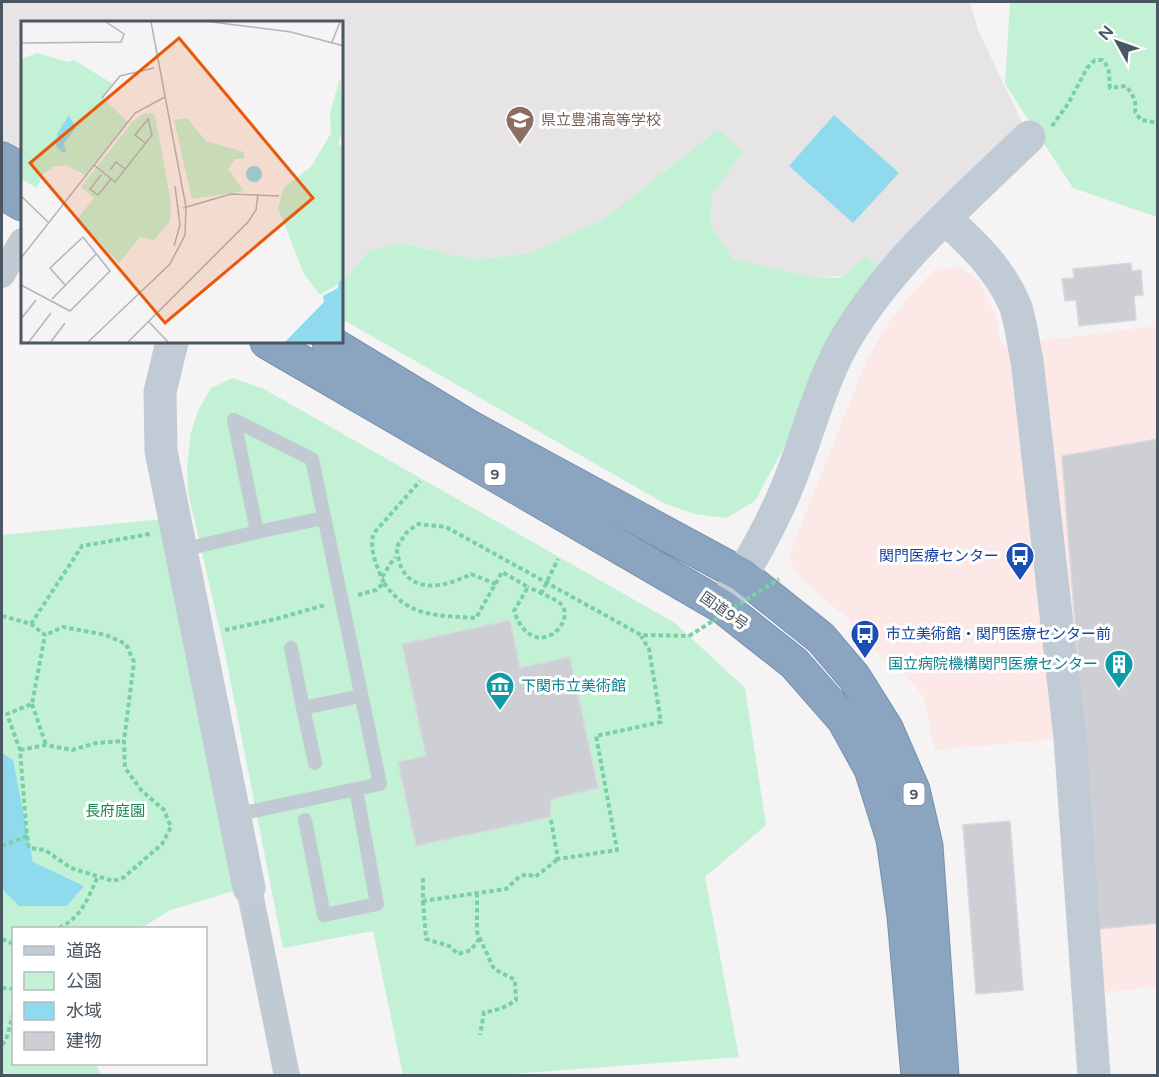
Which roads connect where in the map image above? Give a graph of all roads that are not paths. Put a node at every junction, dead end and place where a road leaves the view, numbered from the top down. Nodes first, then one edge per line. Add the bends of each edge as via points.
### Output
1 (1029, 137) road end
2 (2, 159) edge
3 (21, 169) edge
4 (2, 192) edge
5 (21, 203) edge
6 (945, 218) junction
7 (21, 243) edge
8 (2, 275) edge
9 (172, 344) edge
10 (270, 344) edge
11 (332, 344) edge
12 (324, 518) junction
13 (257, 532) junction
14 (180, 540) junction
15 (742, 575) junction
16 (723, 608) junction
17 (291, 648) dead end
18 (361, 696) junction
19 (303, 708) junction
20 (315, 763) dead end
21 (356, 789) junction
22 (234, 815) junction
23 (305, 820) dead end
24 (249, 888) joint
25 (287, 1076) edge
26 (918, 1076) edge
27 (942, 1076) edge
28 (1094, 1076) edge

1 - 6 street
2 - 3 highway
4 - 5 highway
6 - 15 street via 890,275 848,336 826,380 787,487
6 - 28 street via 987,257 1003,284 1015,307 1027,360 1070,738
7 - 8 street
9 - 14 street via 160,392 161,451
10 - 16 highway, 国道9号 / 9
11 - 15 highway, 9 via 471,428
12 - 13 lane
12 - 13 lane via 312,459 234,420
12 - 18 lane
13 - 14 lane
14 - 22 street
15 - 16 street
15 - 27 highway, 9 via 821,638 854,677 886,728 913,790 926,846
16 - 26 highway, 国道9号 / 9 via 794,663 844,720 871,769 893,839
17 - 19 lane
18 - 19 lane
18 - 21 lane via 380,784
19 - 20 lane
21 - 22 lane
21 - 23 lane via 377,904 324,915
22 - 24 street
24 - 25 street

